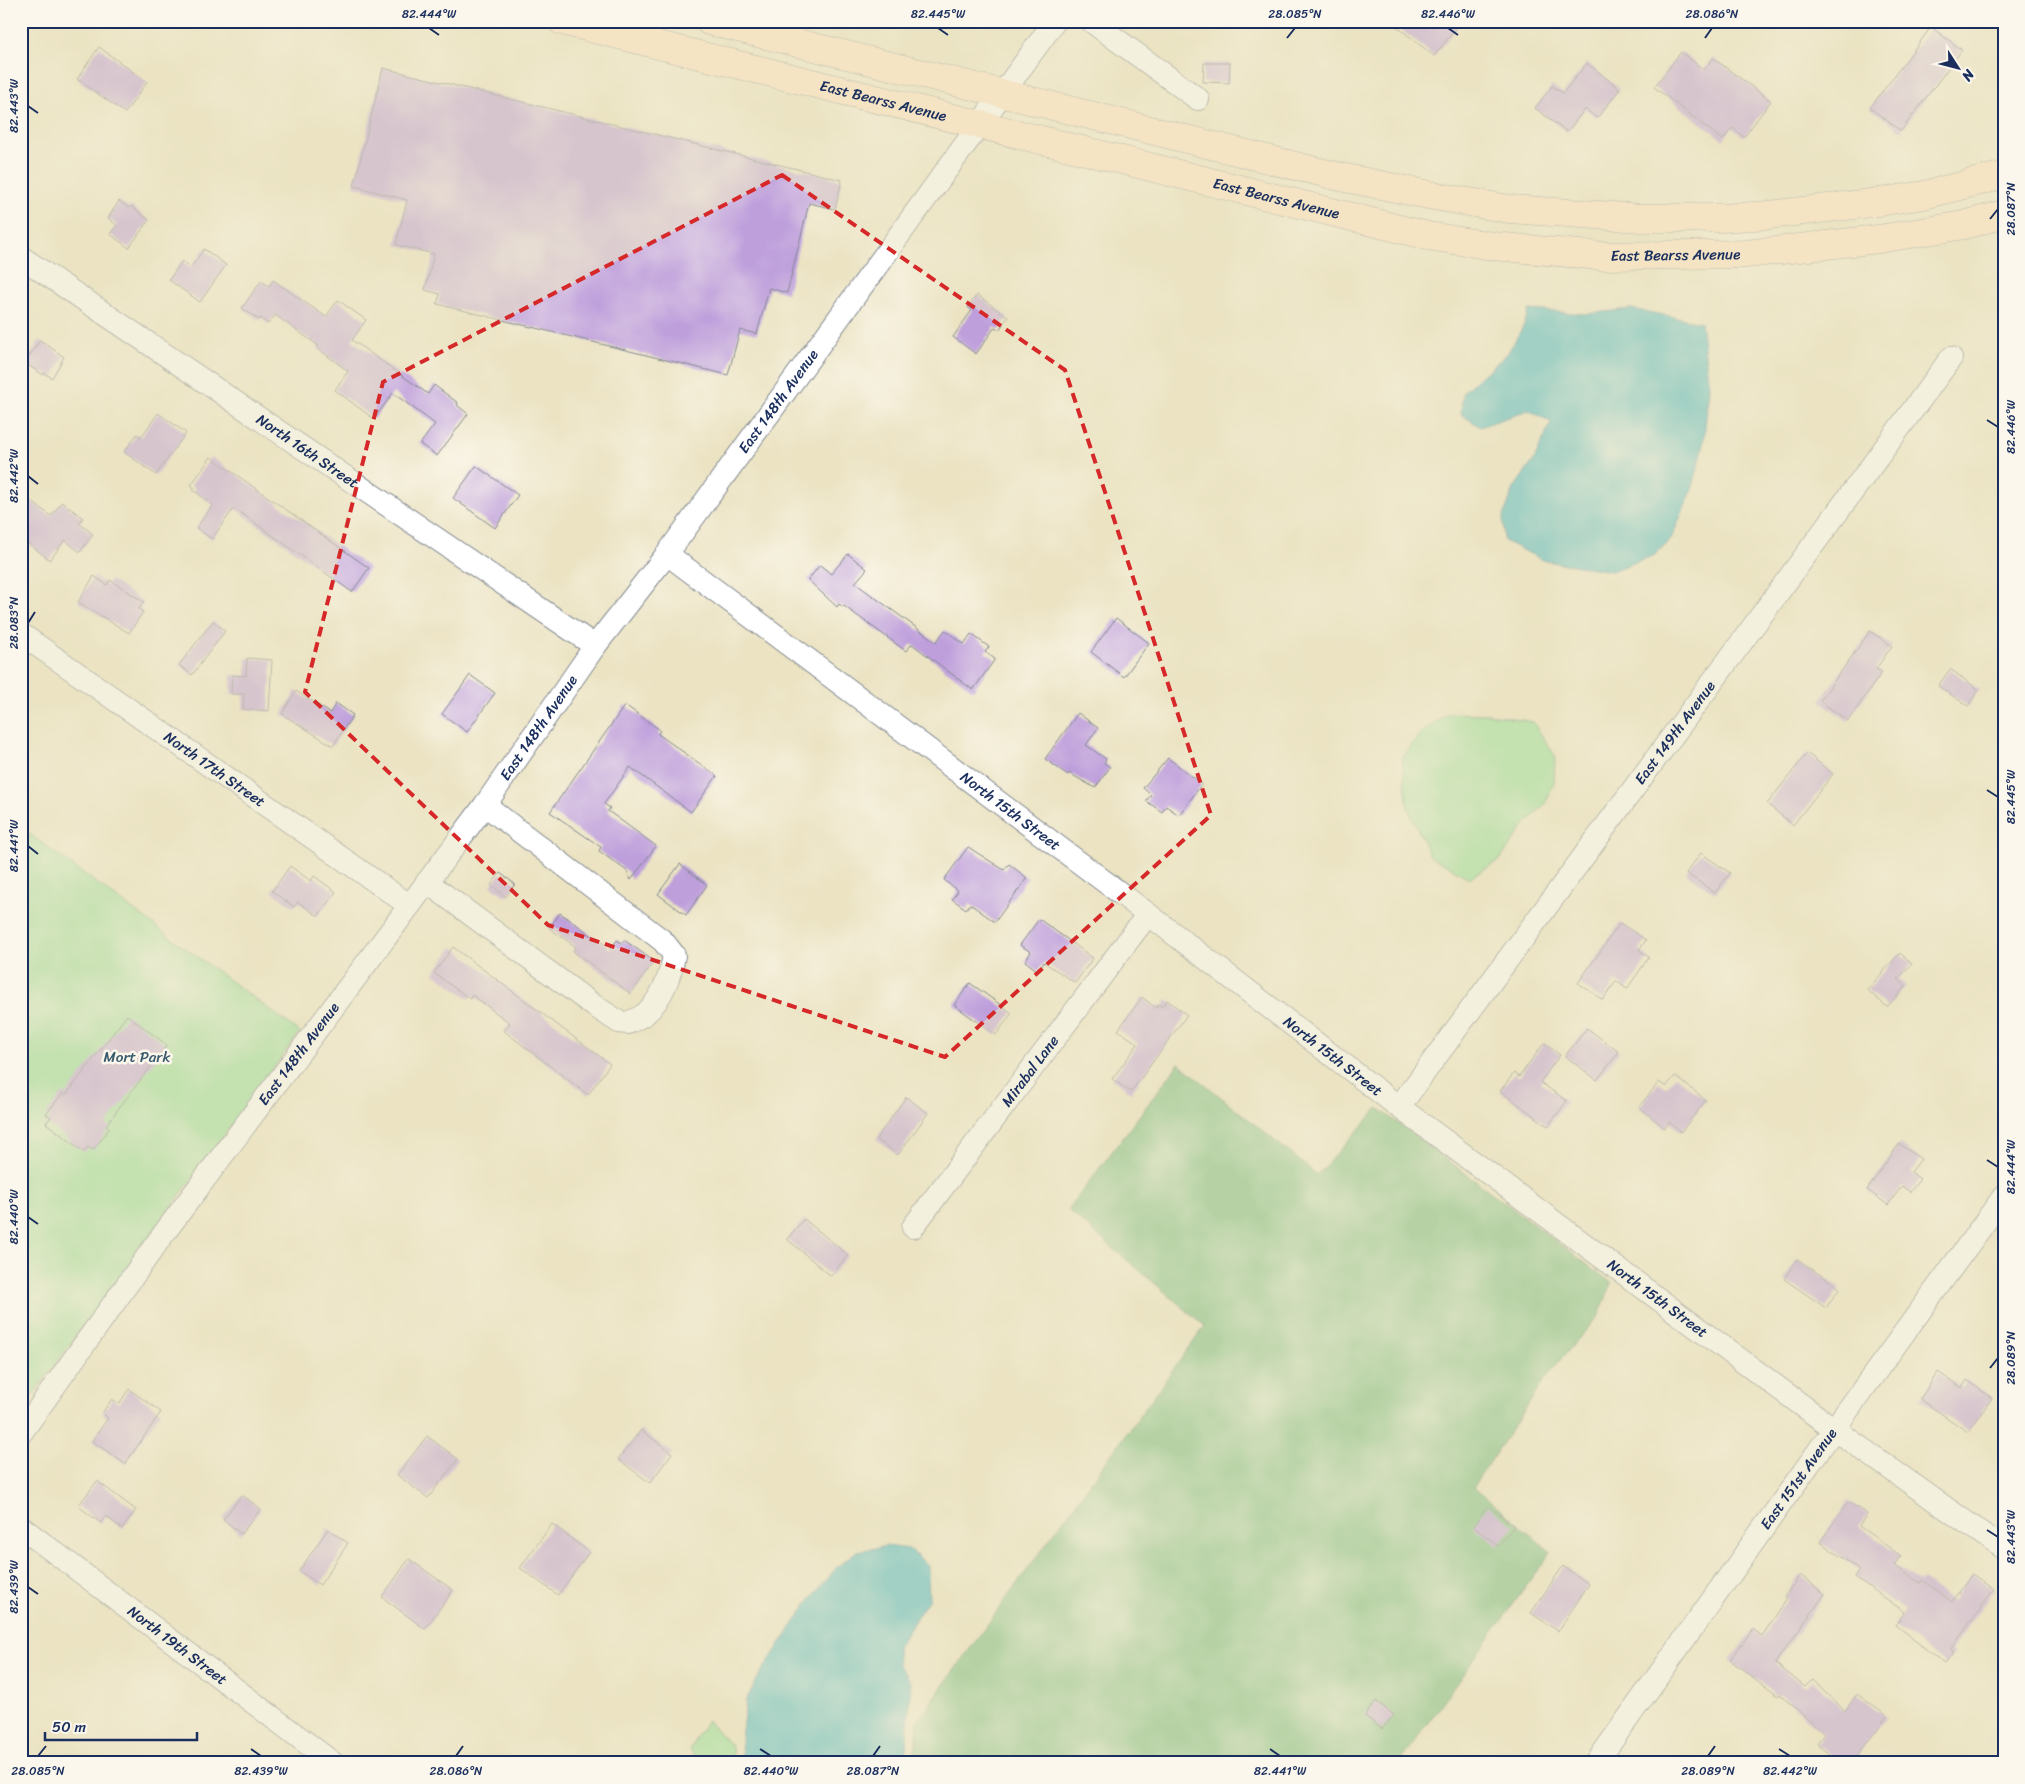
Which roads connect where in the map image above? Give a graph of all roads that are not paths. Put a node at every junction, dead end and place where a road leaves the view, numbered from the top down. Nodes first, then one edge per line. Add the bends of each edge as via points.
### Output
1 (562, 21) edge
2 (709, 21) edge
3 (1055, 21) edge
4 (1091, 21) edge
5 (1002, 94) junction
6 (1198, 99) dead end
7 (979, 125) junction
8 (2004, 175) edge
9 (2004, 214) edge
10 (21, 258) edge
11 (1951, 358) dead end
12 (667, 554) junction
13 (21, 634) edge
14 (595, 646) junction
15 (485, 805) junction
16 (427, 882) junction
17 (409, 905) junction
18 (1148, 914) junction
19 (1399, 1107) junction
20 (2004, 1196) edge
21 (913, 1227) dead end
22 (1834, 1429) junction
23 (21, 1433) edge
24 (21, 1527) edge
25 (2004, 1549) edge
26 (333, 1763) edge
27 (1596, 1763) edge

1 - 7 main road, East Bearss Avenue
2 - 5 main road
3 - 5 street, East 148th Avenue
4 - 6 street
5 - 7 street, East 148th Avenue
5 - 8 main road via 1336,176 1500,207 1575,215 1642,218 1769,216 1924,195
7 - 9 main road, East Bearss Avenue via 1428,236 1549,252 1601,256 1746,254 1879,239 1964,225
7 - 12 street, East 148th Avenue
10 - 14 street, North 16th Street
11 - 19 street, East 149th Avenue
12 - 14 street, East 148th Avenue
12 - 18 street, North 15th Street
13 - 17 street, North 17th Street
14 - 15 street, East 148th Avenue
15 - 16 street, East 148th Avenue
15 - 16 street via 663,941 674,956 672,970 659,997 646,1013 628,1023 619,1022
16 - 17 street, East 148th Avenue
17 - 23 street, East 148th Avenue via 159,1240
18 - 19 street, North 15th Street
18 - 21 street, Mirabal Lane
19 - 22 street, North 15th Street
20 - 22 street, East 151st Avenue
22 - 25 street, North 15th Street
22 - 27 street, East 151st Avenue
24 - 26 street, North 19th Street

